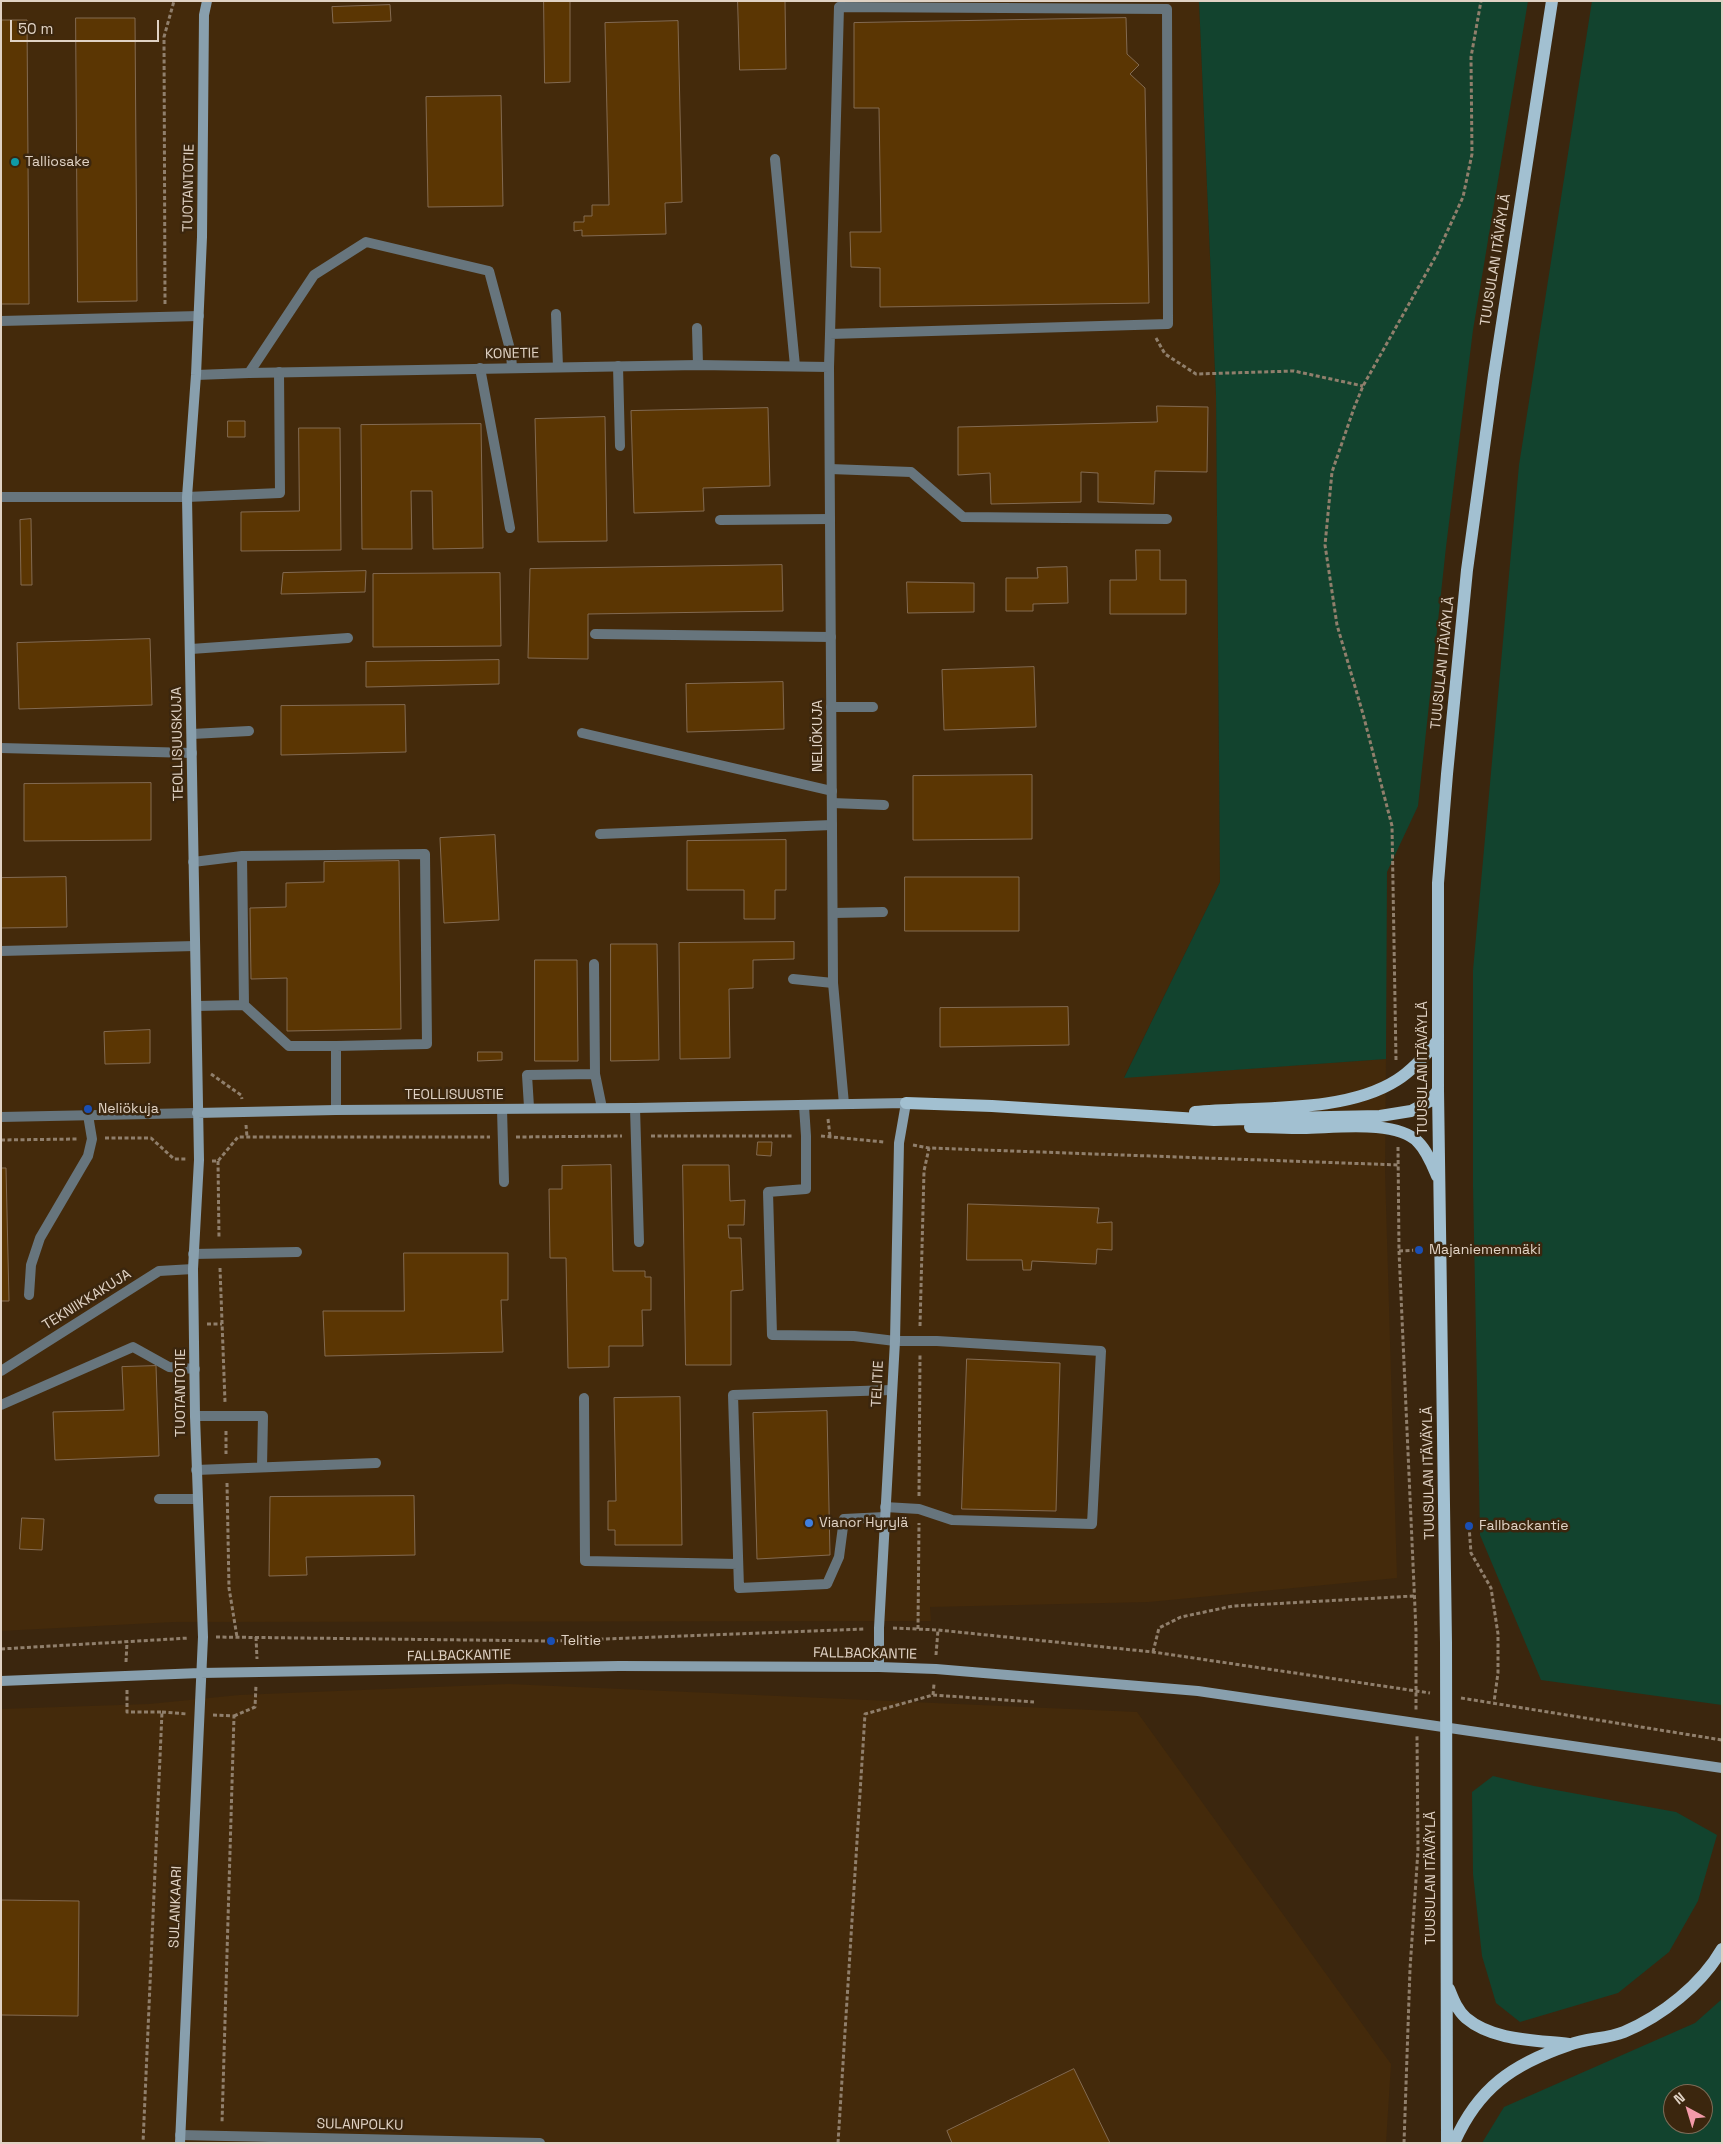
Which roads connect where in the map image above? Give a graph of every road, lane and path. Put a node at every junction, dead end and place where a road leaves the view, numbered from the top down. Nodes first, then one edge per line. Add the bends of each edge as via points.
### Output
1 (174, 1) edge
2 (207, 1) edge
3 (1481, 1) edge
4 (1552, 1) edge
5 (775, 159) dead end
6 (556, 314) dead end
7 (199, 316) junction
8 (165, 317) junction
9 (1, 321) edge
10 (1149, 324) junction
11 (697, 328) dead end
12 (830, 334) junction
13 (698, 364) junction
14 (618, 366) junction
15 (795, 366) junction
16 (558, 367) junction
17 (829, 367) junction
18 (480, 368) junction
19 (512, 368) junction
20 (279, 372) junction
21 (249, 373) junction
22 (196, 375) junction
23 (1363, 386) junction
24 (620, 446) dead end
25 (830, 469) junction
26 (1, 497) edge
27 (187, 497) junction
28 (1168, 518) dead end
29 (830, 519) junction
30 (720, 520) dead end
31 (510, 528) dead end
32 (595, 634) dead end
33 (831, 637) junction
34 (348, 638) dead end
35 (191, 649) junction
36 (831, 707) junction
37 (873, 707) dead end
38 (249, 731) dead end
39 (582, 733) dead end
40 (192, 734) junction
41 (1, 748) edge
42 (192, 753) junction
43 (832, 791) junction
44 (832, 803) junction
45 (884, 805) dead end
46 (832, 825) junction
47 (600, 834) dead end
48 (242, 856) junction
49 (194, 862) junction
50 (883, 912) dead end
51 (833, 913) junction
52 (195, 946) junction
53 (1, 952) edge
54 (594, 964) dead end
55 (792, 979) dead end
56 (833, 983) junction
57 (244, 1005) junction
58 (197, 1006) junction
59 (1438, 1040) junction
60 (336, 1046) junction
61 (1396, 1061) dead end
62 (595, 1074) junction
63 (1438, 1090) junction
64 (906, 1103) junction
65 (844, 1104) junction
66 (804, 1106) junction
67 (529, 1107) junction
68 (602, 1108) junction
69 (635, 1108) junction
70 (502, 1109) junction
71 (336, 1110) junction
72 (197, 1113) junction
73 (88, 1115) junction
74 (1, 1117) edge
75 (1166, 1117) junction
76 (636, 1136) junction
77 (806, 1136) junction
78 (503, 1137) junction
79 (92, 1139) junction
80 (1, 1140) edge
81 (899, 1143) junction
82 (929, 1148) junction
83 (1398, 1154) dead end
84 (198, 1160) junction
85 (1399, 1165) junction
86 (504, 1182) dead end
87 (1440, 1183) junction
88 (639, 1242) dead end
89 (1419, 1250) dead end
90 (1400, 1251) junction
91 (297, 1252) dead end
92 (193, 1254) junction
93 (193, 1269) junction
94 (29, 1295) dead end
95 (894, 1340) junction
96 (920, 1341) junction
97 (195, 1369) junction
98 (1, 1371) edge
99 (892, 1390) junction
100 (584, 1398) dead end
101 (1, 1405) edge
102 (195, 1416) junction
103 (376, 1463) dead end
104 (262, 1466) junction
105 (196, 1470) junction
106 (197, 1499) junction
107 (158, 1500) dead end
108 (919, 1509) junction
109 (885, 1512) junction
110 (1469, 1526) dead end
111 (738, 1564) junction
112 (1414, 1596) junction
113 (918, 1629) dead end
114 (126, 1642) dead end
115 (1153, 1652) dead end
116 (879, 1666) junction
117 (200, 1673) junction
118 (126, 1677) junction
119 (1, 1681) edge
120 (1034, 1702) dead end
121 (1494, 1702) dead end
122 (1416, 1711) dead end
123 (162, 1712) junction
124 (198, 1715) junction
125 (1416, 1731) dead end
126 (1722, 1768) edge
127 (1722, 1949) edge
128 (1446, 1982) junction
129 (1569, 2044) junction
130 (222, 2136) junction
131 (180, 2139) edge
132 (143, 2143) edge
133 (540, 2143) edge
134 (838, 2143) edge
135 (1404, 2143) edge
136 (1446, 2143) edge
137 (1454, 2143) edge

1 - 8 path via 164,37
2 - 7 street, TUOTANTOTIE via 204,15
3 - 23 path via 1471,57 1472,154 1463,197 1437,254
4 - 59 main road, TUUSULAN ITÄVÄYLÄ via 1494,376 1468,570 1438,883
5 - 15 street
6 - 16 street
7 - 8 street
7 - 22 street, TUOTANTOTIE
8 - 9 street
10 - 12 street
10 - 12 street, NELIÖKUJA via 1168,324 1167,9 839,7
10 - 23 path via 1165,354 1196,374 1294,371
11 - 13 street
12 - 17 street, NELIÖKUJA
13 - 14 street, KONETIE
13 - 15 street, KONETIE
14 - 16 street, KONETIE
14 - 24 street
15 - 17 street, KONETIE
16 - 19 street, KONETIE
17 - 25 street, NELIÖKUJA
18 - 19 street, KONETIE
18 - 20 street, KONETIE
18 - 31 street
19 - 21 street via 489,271 366,242 314,275
20 - 21 street, KONETIE
20 - 27 street via 280,493
21 - 22 street, KONETIE
22 - 27 street, TEOLLISUUSKUJA
23 - 61 path via 1332,472 1325,545 1337,625 1392,826
25 - 28 street via 911,472 962,517
25 - 29 street, NELIÖKUJA
26 - 27 street
27 - 35 street, TEOLLISUUSKUJA
29 - 30 street
29 - 33 street, NELIÖKUJA
32 - 33 street
33 - 36 street, NELIÖKUJA
34 - 35 street
35 - 40 street, TEOLLISUUSKUJA
36 - 37 street
36 - 43 street, NELIÖKUJA
38 - 40 street
39 - 43 street
40 - 42 street, TEOLLISUUSKUJA
41 - 42 street
42 - 49 street, TEOLLISUUSKUJA
43 - 44 street, NELIÖKUJA
44 - 45 street
44 - 46 street, NELIÖKUJA
46 - 47 street
46 - 51 street, NELIÖKUJA
48 - 49 street
48 - 57 street
48 - 60 street via 425,854 428,1044
49 - 52 street, TEOLLISUUSKUJA
50 - 51 street
51 - 56 street, NELIÖKUJA
52 - 53 street
52 - 58 street, TEOLLISUUSKUJA
54 - 62 street
55 - 56 street
56 - 65 street, NELIÖKUJA
57 - 58 street
57 - 60 street via 289,1046
58 - 72 street, TEOLLISUUSKUJA
59 - 63 main road, TUUSULAN ITÄVÄYLÄ
59 - 75 main road via 1396,1081 1344,1100
60 - 71 street
62 - 67 street via 527,1075
62 - 68 street
63 - 75 main road via 1430,1101 1411,1112 1380,1116 1214,1120
63 - 87 main road, TUUSULAN ITÄVÄYLÄ
64 - 65 street, TEOLLISUUSTIE
64 - 75 main road
64 - 81 street, TELITIE
65 - 66 street, TEOLLISUUSTIE
66 - 69 street, TEOLLISUUSTIE
66 - 77 street
67 - 68 street, TEOLLISUUSTIE
67 - 70 street, TEOLLISUUSTIE
68 - 69 street, TEOLLISUUSTIE
69 - 76 street
70 - 71 street, TEOLLISUUSTIE
70 - 78 street
71 - 72 street, TEOLLISUUSTIE
72 - 73 street, TEOLLISUUSTIE
72 - 84 street, TUOTANTOTIE
73 - 74 street, TEOLLISUUSTIE
73 - 79 street
75 - 87 main road via 1215,1126 1389,1129 1418,1142
76 - 77 path
76 - 78 path
76 - 88 street
77 - 81 path
77 - 95 street via 806,1189 768,1192 772,1335
78 - 84 path via 238,1137 218,1161
78 - 86 street
79 - 80 path
79 - 84 path via 152,1138 174,1159
79 - 94 street via 88,1156 40,1238 31,1265
81 - 82 path
81 - 95 street, TELITIE
82 - 85 path
82 - 96 path via 924,1171
83 - 85 path
84 - 92 street, TUOTANTOTIE
85 - 90 path
87 - 128 main road, TUUSULAN ITÄVÄYLÄ via 1446,1642
89 - 90 path
90 - 112 path
91 - 92 street
92 - 93 street, TUOTANTOTIE
93 - 97 street, TUOTANTOTIE
93 - 98 street, TEKNIIKKAKUJA via 159,1271
95 - 96 street
95 - 99 street, TELITIE
96 - 108 path
96 - 108 street via 1101,1351 1092,1524 952,1520
97 - 101 street via 169,1367 133,1348
97 - 102 street, TUOTANTOTIE
99 - 109 street, TELITIE
99 - 111 street via 733,1395
100 - 111 street via 585,1561
102 - 104 street via 263,1416
102 - 105 street, TUOTANTOTIE
103 - 104 street
104 - 105 street
105 - 106 street, TUOTANTOTIE
106 - 107 street
106 - 117 street, TUOTANTOTIE via 203,1637
108 - 109 street
108 - 113 path
109 - 111 street via 844,1519 838,1557 827,1584 739,1588
109 - 116 street, TELITIE
110 - 121 path via 1471,1552 1491,1588 1498,1634
112 - 115 path via 1233,1606 1181,1617 1159,1628
112 - 122 path
114 - 118 path
116 - 117 street, FALLBACKANTIE via 619,1666
116 - 126 street, FALLBACKANTIE via 1198,1691
117 - 118 street, FALLBACKANTIE
117 - 124 street, SULANKAARI
118 - 119 street, FALLBACKANTIE
118 - 123 path via 127,1712
120 - 134 path via 933,1695 865,1714
123 - 124 path
123 - 132 path
124 - 130 path via 234,1716
124 - 131 street, SULANKAARI
125 - 135 path via 1418,1850
127 - 129 main road via 1696,1982 1649,2018 1623,2033
128 - 129 main road via 1455,2005 1466,2018 1485,2030
128 - 136 main road, TUUSULAN ITÄVÄYLÄ
129 - 137 main road via 1495,2082 1478,2100
130 - 131 street, SULANPOLKU
130 - 133 street, SULANPOLKU

